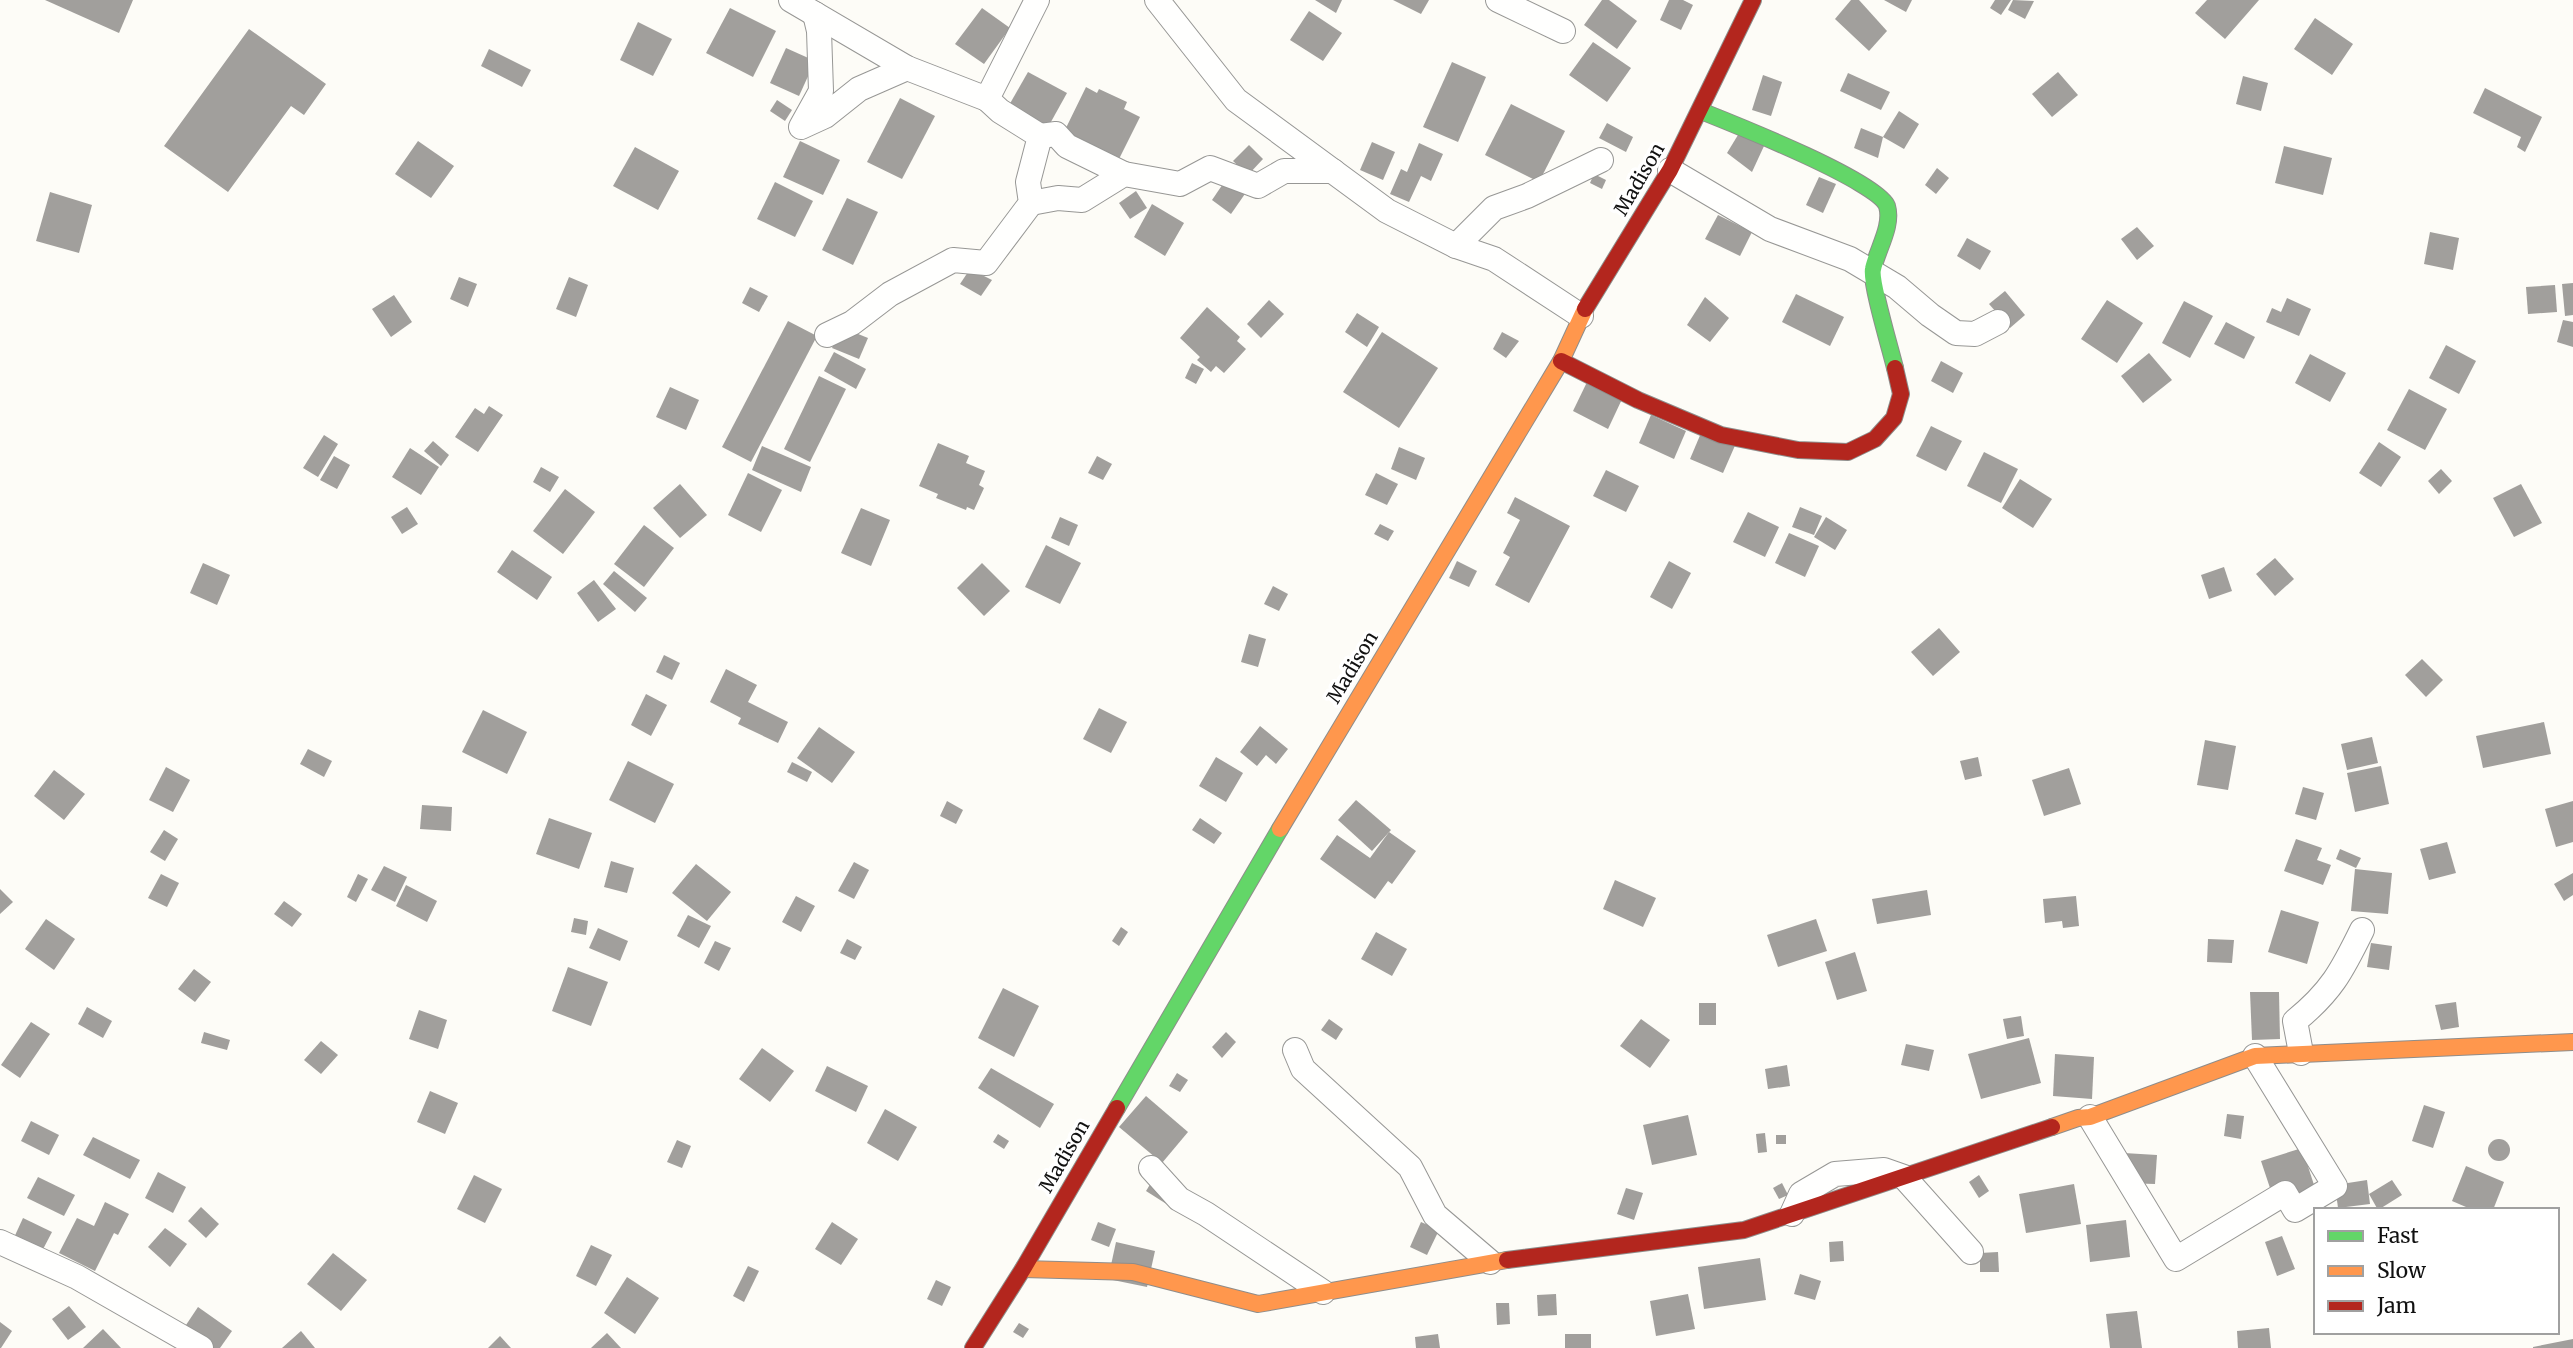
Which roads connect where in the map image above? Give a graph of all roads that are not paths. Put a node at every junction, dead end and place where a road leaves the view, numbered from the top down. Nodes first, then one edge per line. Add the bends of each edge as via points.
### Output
1 (791, 0) edge
2 (1037, 0) edge
3 (1157, 0) edge
4 (1498, 0) edge
5 (1753, 0) edge
6 (815, 14) junction
7 (1563, 31) dead end
8 (907, 68) junction
9 (987, 99) junction
10 (1701, 111) junction
11 (1040, 136) junction
12 (1601, 160) dead end
13 (1670, 170) junction
14 (1332, 171) junction
15 (1124, 174) junction
16 (1031, 202) junction
17 (1456, 246) junction
18 (1872, 272) junction
19 (1581, 316) junction
20 (1998, 321) dead end
21 (827, 335) dead end
22 (1561, 360) junction
23 (2362, 930) dead end
24 (2573, 1042) edge
25 (1295, 1050) dead end
26 (2301, 1054) junction
27 (2255, 1056) junction
28 (2090, 1117) junction
29 (1151, 1168) dead end
30 (1904, 1177) junction
31 (1792, 1214) joint
32 (0, 1242) edge
33 (1971, 1252) dead end
34 (1490, 1262) junction
35 (1023, 1269) junction
36 (1323, 1292) junction
37 (201, 1348) edge
38 (973, 1348) edge

1 - 6 street
2 - 9 street
3 - 14 street via 1236,100
4 - 7 street
5 - 10 street, Madison
6 - 8 street
6 - 8 street via 821,91 801,127 825,116 859,89
8 - 9 street
9 - 11 street
10 - 13 street, Madison
10 - 18 street via 1794,149 1882,198 1888,221
11 - 15 street via 1056,134 1067,146
11 - 16 street via 1028,182
12 - 17 street via 1494,208
13 - 18 street via 1770,229
13 - 19 street, Madison
14 - 15 street via 1284,171 1258,187 1210,168 1180,184
14 - 17 street via 1387,211
15 - 16 street via 1082,200
16 - 21 street via 986,263 953,260
17 - 19 street via 1494,259
18 - 20 street via 1956,333 1975,334
18 - 22 street via 1901,394 1894,418 1875,439 1848,452 1798,450 1721,435
19 - 22 street, Madison
22 - 35 street, Madison via 1330,743
23 - 26 street via 2328,992 2295,1021
24 - 26 street
25 - 34 street via 1303,1069 1410,1167 1435,1215
26 - 27 street
27 - 28 street
27 - 28 street via 2335,1186 2295,1210 2285,1193 2176,1259
28 - 30 street
29 - 36 street via 1179,1199
30 - 31 street via 1884,1170 1835,1174 1801,1194
30 - 33 street
31 - 34 street via 1744,1230
32 - 37 street via 77,1277
34 - 36 street
35 - 36 street via 1133,1272 1258,1304
35 - 38 street, Madison

